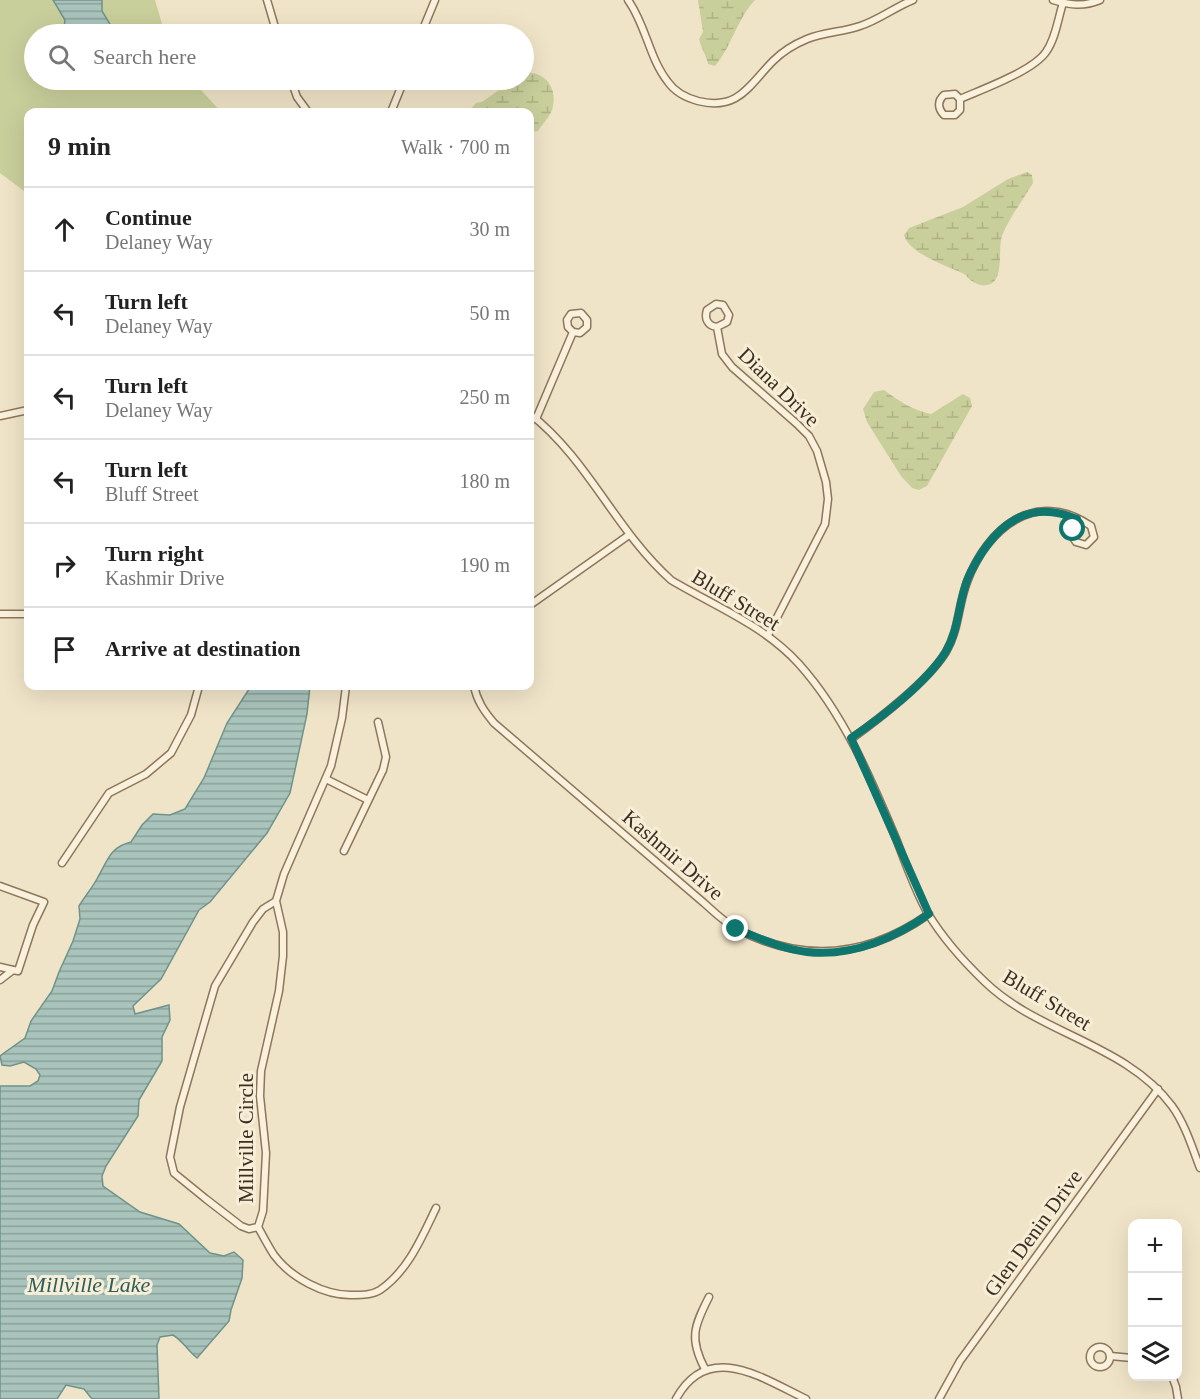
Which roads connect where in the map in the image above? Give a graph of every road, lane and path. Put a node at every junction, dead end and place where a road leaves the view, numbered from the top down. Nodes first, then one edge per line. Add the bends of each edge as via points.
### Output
1 (267, 0) edge
2 (435, 0) edge
3 (628, 0) edge
4 (913, 0) edge
5 (1053, 0) edge
6 (1100, 0) edge
7 (1063, 3) junction
8 (274, 24) edge
9 (425, 24) edge
10 (295, 90) edge
11 (400, 90) edge
12 (960, 99) dead end
13 (305, 108) edge
14 (393, 108) edge
15 (717, 327) dead end
16 (573, 332) dead end
17 (24, 411) edge
18 (0, 417) edge
19 (536, 418) joint
20 (1077, 519) junction
21 (629, 535) junction
22 (534, 602) edge
23 (0, 614) edge
24 (24, 615) edge
25 (768, 635) junction
26 (198, 690) edge
27 (345, 690) edge
28 (475, 690) edge
29 (378, 722) dead end
30 (851, 738) junction
31 (326, 779) junction
32 (368, 800) junction
33 (344, 851) dead end
34 (62, 863) dead end
35 (0, 886) edge
36 (276, 901) junction
37 (929, 914) junction
38 (0, 967) edge
39 (13, 970) junction
40 (0, 980) edge
41 (1158, 1089) junction
42 (1200, 1168) edge
43 (436, 1208) dead end
44 (258, 1227) junction
45 (709, 1297) dead end
46 (1110, 1356) dead end
47 (1128, 1358) edge
48 (705, 1369) junction
49 (1174, 1381) edge
50 (676, 1399) edge
51 (806, 1399) edge
52 (939, 1399) edge
53 (1178, 1399) edge

1 - 8 street
2 - 9 street
3 - 4 street via 668,82 686,97 707,103 720,103 749,90 773,61 808,39 859,26
5 - 7 street
6 - 7 street
7 - 12 street via 1052,41 1042,57 1030,67
10 - 13 street
11 - 14 street
15 - 25 street, Diana Drive via 722,354 732,367 809,436 826,482 825,524
16 - 19 street
17 - 18 street
19 - 21 street, Bluff Street via 581,467
20 - 20 street via 1072,536 1086,545 1094,537 1094,529
20 - 30 street via 1035,512 1004,526 970,574 945,653 924,678
21 - 22 street
21 - 25 street, Bluff Street via 670,580
23 - 24 street
25 - 30 street, Bluff Street via 814,682
26 - 34 street via 191,714 171,753 146,774 109,793
27 - 31 street, Millville Circle
28 - 37 street, Kashmir Drive via 483,710 494,723 736,929 807,952 831,952 879,942
29 - 32 street via 386,756
30 - 37 street, Bluff Street
31 - 32 street
31 - 36 street, Millville Circle
32 - 33 street
35 - 39 street via 44,902 18,971
36 - 44 street, Millville Circle via 283,932 283,956 261,1071 266,1153 263,1211
36 - 44 street, Millville Circle via 253,922 215,986 180,1107 170,1157 174,1173 199,1194 241,1226
37 - 41 street, Bluff Street via 962,959 987,984 1027,1013 1121,1061
38 - 39 street
39 - 40 street
41 - 42 street, Bluff Street via 1180,1119
41 - 52 street, Glen Denin Drive via 960,1361
43 - 44 street via 404,1266 385,1286 366,1295 342,1296 305,1281 275,1256
45 - 48 street via 694,1335
46 - 47 street
48 - 50 street via 690,1379
48 - 51 street via 744,1371
49 - 53 street

